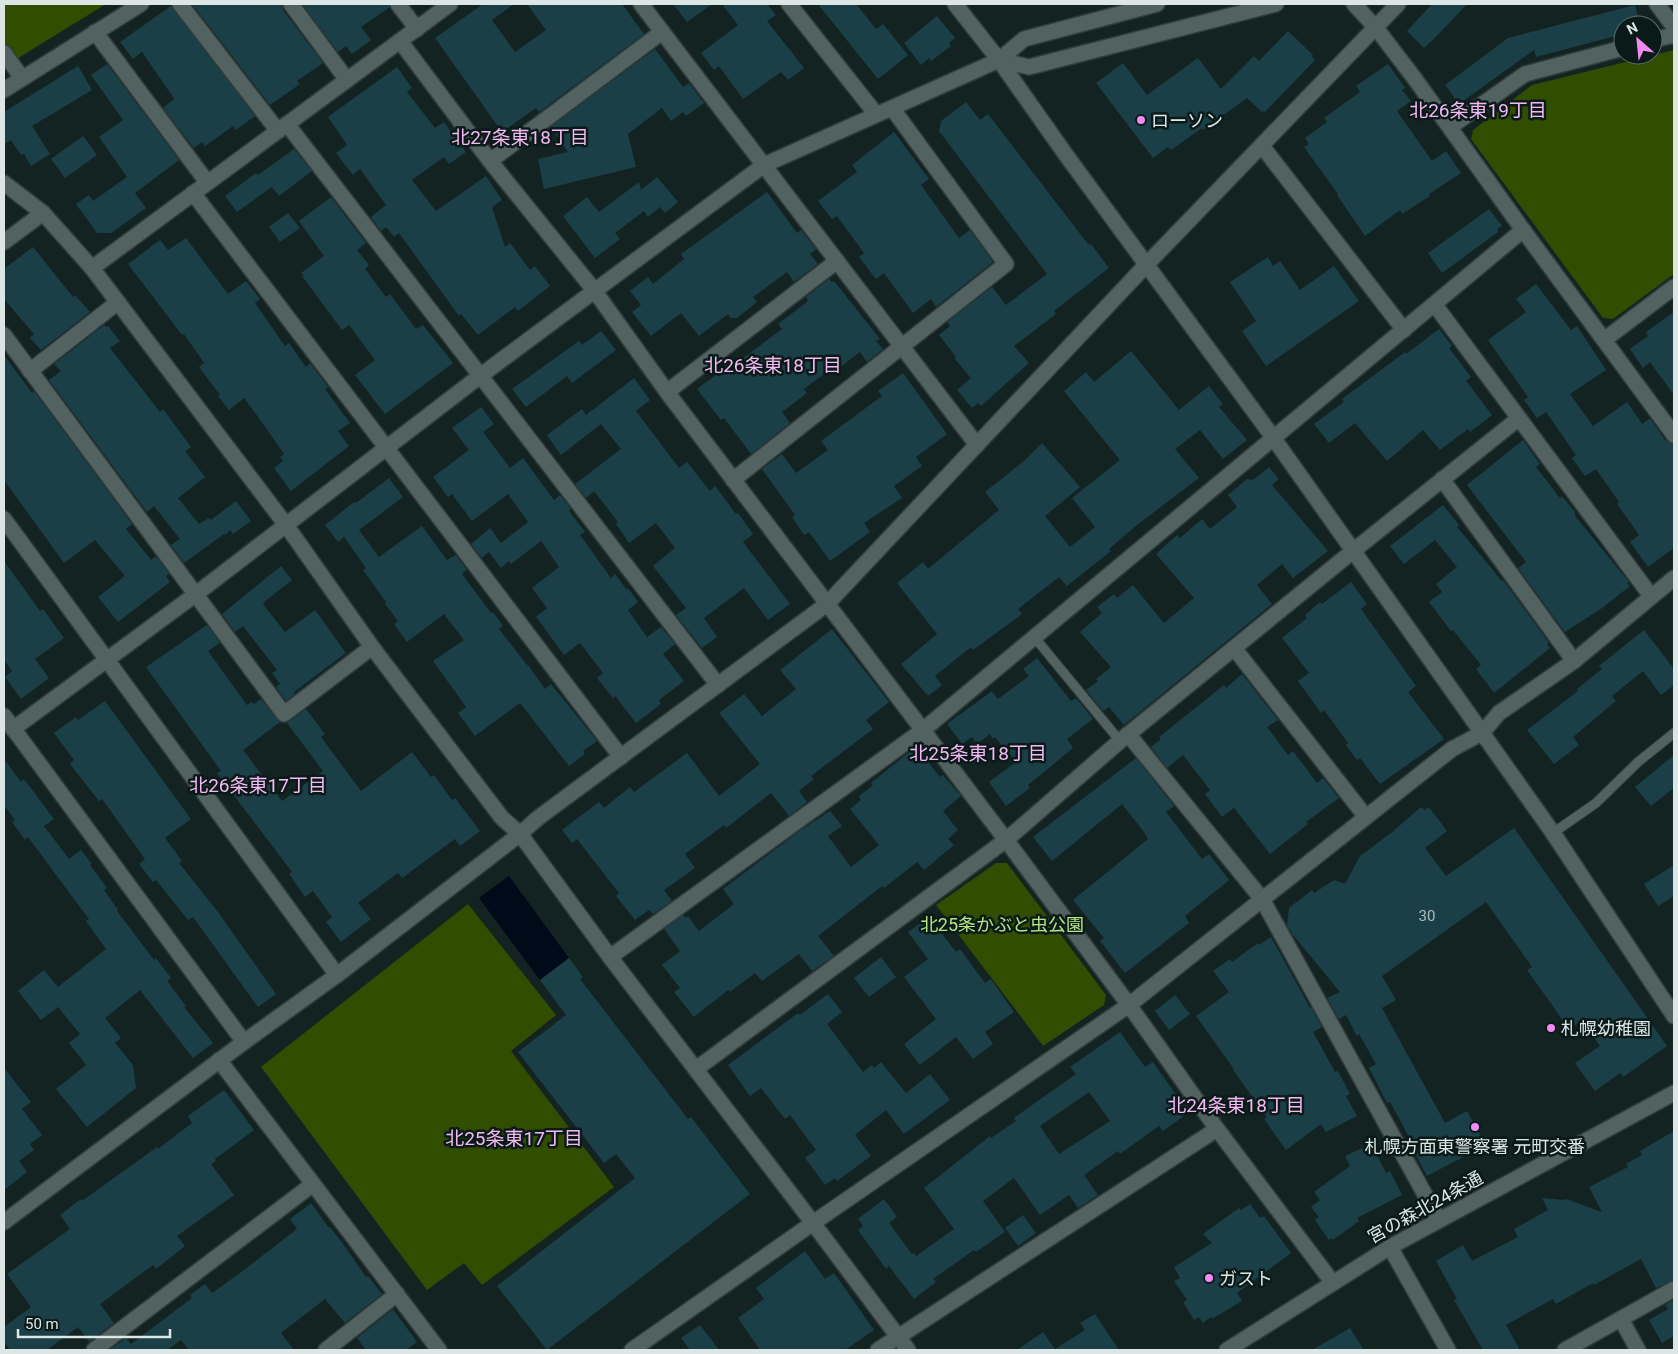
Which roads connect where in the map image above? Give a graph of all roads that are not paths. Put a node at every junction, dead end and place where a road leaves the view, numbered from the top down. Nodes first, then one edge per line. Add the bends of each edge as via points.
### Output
1 (141, 4) edge
2 (180, 4) edge
3 (291, 4) edge
4 (398, 4) edge
5 (450, 4) edge
6 (641, 4) edge
7 (790, 4) edge
8 (955, 4) edge
9 (1157, 4) edge
10 (1276, 4) edge
11 (1354, 4) edge
12 (1398, 4) edge
13 (1657, 4) edge
14 (1136, 6) edge
15 (1674, 27) edge
16 (1376, 28) junction
17 (417, 29) junction
18 (96, 32) junction
19 (662, 32) junction
20 (400, 41) junction
21 (1613, 51) edge
22 (4, 53) edge
23 (999, 60) junction
24 (22, 78) junction
25 (347, 80) junction
26 (4, 90) edge
27 (892, 108) junction
28 (876, 114) junction
29 (283, 127) junction
30 (1450, 127) junction
31 (1262, 146) junction
32 (490, 161) junction
33 (764, 165) junction
34 (207, 182) junction
35 (4, 184) edge
36 (193, 193) junction
37 (43, 213) junction
38 (1523, 230) junction
39 (4, 242) edge
40 (837, 261) junction
41 (1147, 264) junction
42 (92, 268) junction
43 (1674, 287) edge
44 (594, 290) junction
45 (118, 302) junction
46 (1435, 305) junction
47 (1404, 330) junction
48 (4, 335) edge
49 (1604, 340) junction
50 (902, 346) junction
51 (30, 371) junction
52 (480, 376) junction
53 (667, 392) junction
54 (1518, 419) junction
55 (1674, 434) edge
56 (1274, 438) junction
57 (977, 444) junction
58 (386, 448) junction
59 (1442, 479) junction
60 (734, 480) junction
61 (4, 519) edge
62 (286, 525) junction
63 (1353, 551) junction
64 (1674, 578) edge
65 (196, 594) junction
66 (1651, 596) junction
67 (827, 604) junction
68 (1035, 638) junction
69 (372, 647) junction
70 (1234, 648) junction
71 (106, 661) junction
72 (1574, 661) junction
73 (718, 685) junction
74 (4, 716) edge
75 (13, 729) junction
76 (923, 730) junction
77 (1482, 733) junction
78 (1674, 733) edge
79 (1124, 737) junction
80 (620, 757) junction
81 (1366, 817) junction
82 (1553, 833) junction
83 (520, 834) junction
84 (1006, 840) junction
85 (1262, 899) junction
86 (610, 957) junction
87 (337, 975) junction
88 (1129, 1006) junction
89 (1674, 1016) edge
90 (244, 1042) junction
91 (219, 1060) junction
92 (696, 1069) junction
93 (1674, 1093) edge
94 (1217, 1129) junction
95 (313, 1184) junction
96 (1439, 1220) junction
97 (4, 1222) edge
98 (813, 1222) junction
99 (1390, 1247) junction
100 (1334, 1283) junction
101 (1674, 1290) edge
102 (397, 1294) junction
103 (1620, 1319) junction
104 (898, 1336) junction
105 (94, 1350) edge
106 (326, 1350) edge
107 (440, 1350) edge
108 (632, 1350) edge
109 (878, 1350) edge
110 (908, 1350) edge
111 (1227, 1350) edge
112 (1448, 1350) edge
113 (1566, 1350) edge
114 (1638, 1350) edge

1 - 18 street
2 - 29 street
3 - 25 street
4 - 17 street
5 - 17 street
6 - 19 street
7 - 28 street
8 - 23 street
9 - 14 street
10 - 23 street via 1028,67
11 - 16 street
12 - 16 street
13 - 15 street
14 - 23 street via 1024,39
16 - 30 street
16 - 31 street
17 - 20 street
18 - 24 street
18 - 34 street
19 - 32 street
19 - 33 street
20 - 25 street
20 - 32 street
21 - 30 street via 1525,74
22 - 24 street
23 - 27 street
23 - 41 street
24 - 26 street
25 - 29 street
27 - 28 street
27 - 50 street via 1006,264
28 - 33 street
29 - 34 street
29 - 52 street
30 - 38 street
31 - 41 street
31 - 47 street
32 - 44 street
33 - 40 street
33 - 44 street
34 - 36 street
35 - 37 street
36 - 42 street
36 - 58 street
37 - 39 street
37 - 42 street
38 - 46 street
38 - 49 street
40 - 50 street
40 - 53 street
41 - 56 street
41 - 57 street
42 - 45 street
43 - 49 street
44 - 52 street
44 - 53 street
45 - 51 street
45 - 62 street
46 - 47 street
46 - 54 street
47 - 56 street
48 - 51 street
49 - 55 street
50 - 57 street
50 - 60 street
51 - 65 street
52 - 58 street
52 - 73 street
53 - 60 street
54 - 59 street
54 - 66 street
56 - 63 street
56 - 68 street
57 - 67 street
58 - 62 street
58 - 80 street
59 - 63 street
59 - 72 street
60 - 67 street
61 - 71 street
62 - 65 street
62 - 69 street
63 - 70 street
63 - 77 street
64 - 66 street
65 - 69 street via 284,714
65 - 71 street
66 - 72 street
67 - 73 street
67 - 76 street
68 - 76 street
68 - 79 lane
69 - 83 street via 502,818
70 - 79 street
70 - 81 street
71 - 75 street
71 - 87 street
72 - 77 street via 1499,713
73 - 80 street
74 - 75 street
75 - 90 street
76 - 84 street
76 - 86 street
77 - 81 street via 1452,749
77 - 82 street
78 - 82 lane via 1596,803
79 - 84 street
79 - 85 street
80 - 83 street
81 - 85 street
82 - 89 street
83 - 86 street
83 - 87 street
84 - 88 street
84 - 92 street
85 - 88 street
85 - 96 street
86 - 92 street
87 - 90 street
88 - 94 street
88 - 98 street
90 - 91 street
91 - 95 street
91 - 97 street
92 - 98 street
93 - 96 street, 宮の森北24条通
94 - 100 street
94 - 104 street
95 - 102 street
95 - 105 street
96 - 99 street, 宮の森北24条通
98 - 104 street
98 - 108 street
99 - 100 street, 宮の森北24条通
99 - 112 street
100 - 111 street, 宮の森北24条通
101 - 103 street
102 - 106 street
102 - 107 street
103 - 113 street
103 - 114 street
104 - 109 street
104 - 110 street

